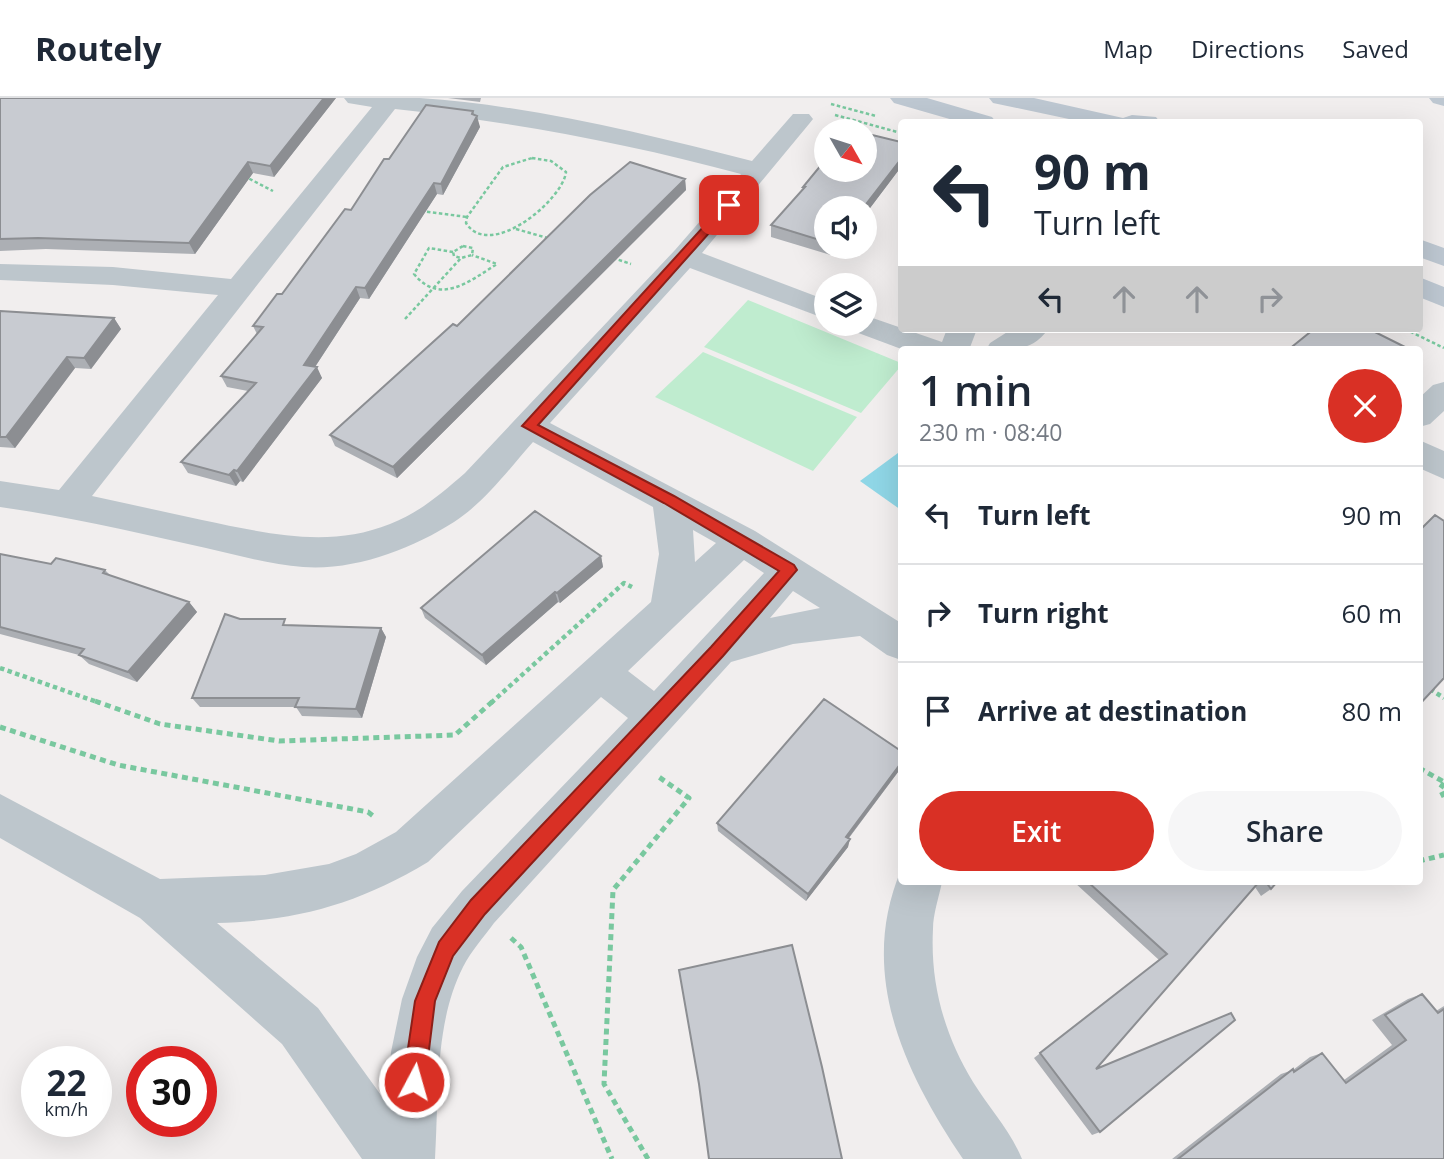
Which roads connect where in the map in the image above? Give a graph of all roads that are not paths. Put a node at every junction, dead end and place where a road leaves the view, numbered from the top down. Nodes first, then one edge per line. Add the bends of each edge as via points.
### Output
1 (356, 98) edge
2 (902, 98) edge
3 (1001, 98) edge
4 (388, 101) junction
5 (801, 119) dead end
6 (974, 119) edge
7 (1100, 119) edge
8 (758, 171) junction
9 (1423, 249) edge
10 (685, 256) junction
11 (1444, 258) edge
12 (0, 272) edge
13 (237, 288) junction
14 (1423, 288) edge
15 (1444, 298) edge
16 (814, 305) edge
17 (898, 321) edge
18 (877, 323) edge
19 (877, 329) edge
20 (1027, 333) edge
21 (922, 346) edge
22 (1007, 346) edge
23 (1444, 393) edge
24 (1423, 412) edge
25 (529, 426) junction
26 (1423, 455) edge
27 (1444, 467) edge
28 (0, 495) edge
29 (669, 500) junction
30 (67, 504) junction
31 (742, 541) junction
32 (789, 570) junction
33 (668, 609) junction
34 (867, 620) junction
35 (898, 642) edge
36 (717, 652) junction
37 (599, 672) junction
38 (656, 716) junction
39 (0, 815) edge
40 (918, 885) edge
41 (156, 902) junction
42 (394, 1159) edge
43 (408, 1159) edge
44 (995, 1159) edge

1 - 4 street
2 - 6 street
3 - 7 street
4 - 8 street via 604,132
4 - 13 street via 315,197
5 - 8 street
8 - 10 street
9 - 11 street
10 - 16 street
10 - 25 street
12 - 13 street via 113,276
13 - 30 street
14 - 15 street
17 - 18 street
19 - 21 street
20 - 22 street
23 - 24 street
25 - 29 street
25 - 30 street via 444,511 403,534 354,549 305,553 260,546
26 - 27 street
28 - 30 street
29 - 31 street
29 - 33 street via 678,534 678,570
31 - 32 street
31 - 33 street
32 - 34 street
32 - 36 street
33 - 37 street
34 - 35 street
34 - 36 street via 816,622 765,633
36 - 38 street
37 - 38 street
37 - 41 street via 412,847 372,870 327,887 281,896
38 - 43 street via 478,907 446,949 425,1001
39 - 41 street
40 - 44 street via 909,928 910,982 923,1040 955,1101
41 - 42 street via 300,1026

